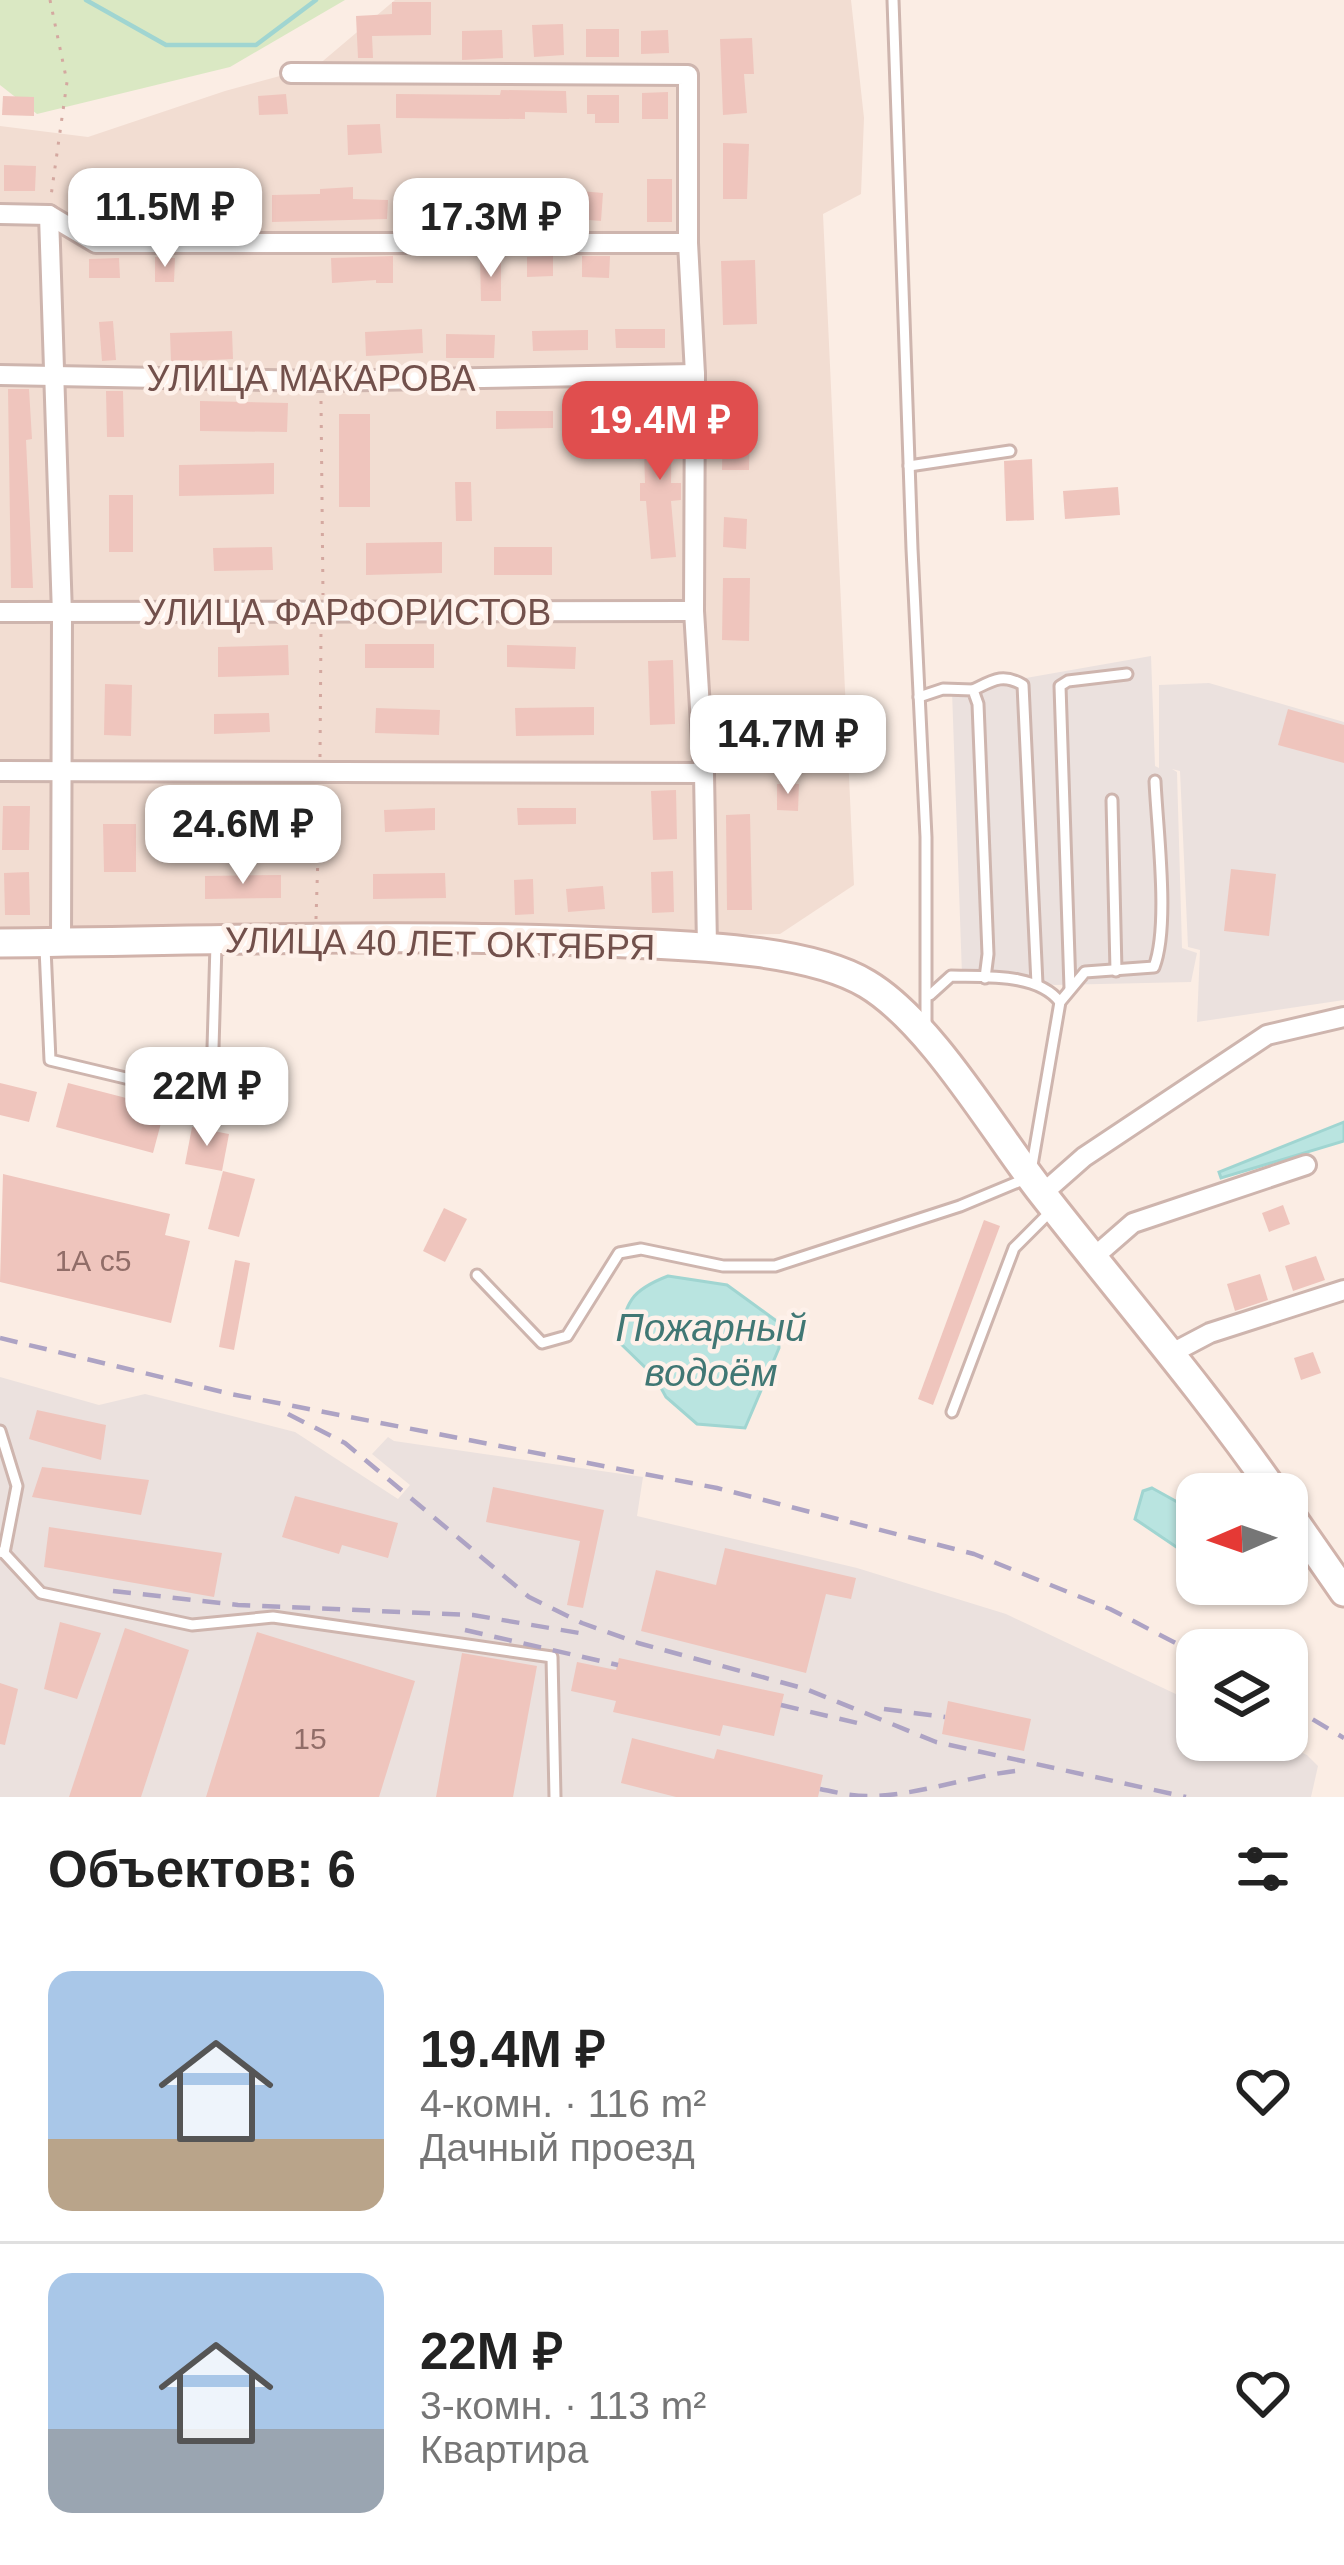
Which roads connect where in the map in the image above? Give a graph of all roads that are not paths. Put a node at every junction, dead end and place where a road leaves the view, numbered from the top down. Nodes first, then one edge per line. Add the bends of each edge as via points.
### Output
1 (893, 0) edge
2 (291, 73) dead end
3 (0, 214) edge
4 (49, 215) junction
5 (688, 243) junction
6 (694, 374) junction
7 (0, 376) edge
8 (56, 377) junction
9 (1010, 451) dead end
10 (908, 466) junction
11 (694, 611) junction
12 (0, 612) edge
13 (62, 615) junction
14 (1127, 674) dead end
15 (974, 690) junction
16 (919, 697) junction
17 (0, 771) edge
18 (63, 771) junction
19 (704, 773) junction
20 (1155, 781) dead end
21 (1112, 800) dead end
22 (216, 940) junction
23 (53, 943) junction
24 (0, 944) edge
25 (707, 947) junction
26 (1116, 970) junction
27 (985, 978) junction
28 (1036, 983) junction
29 (1070, 988) junction
30 (929, 996) junction
31 (1060, 1002) junction
32 (1344, 1017) edge
33 (924, 1038) junction
34 (1306, 1165) dead end
35 (1042, 1193) junction
36 (1094, 1257) junction
37 (477, 1275) dead end
38 (1344, 1290) edge
39 (1172, 1354) junction
40 (952, 1412) dead end
41 (0, 1431) edge
42 (1261, 1473) edge
43 (1308, 1540) edge
44 (2, 1552) edge
45 (1344, 1592) edge
46 (555, 1797) edge

1 - 10 lane
2 - 5 street via 688,75
3 - 4 street
4 - 5 street via 96,243
4 - 8 street
5 - 6 street
6 - 8 street, УЛИЦА МАКАРОВА
6 - 11 street
7 - 8 street, УЛИЦА МАКАРОВА
8 - 13 street
9 - 10 lane
10 - 16 lane
11 - 13 street, УЛИЦА ФАРФОРИСТОВ
11 - 19 street
12 - 13 street, УЛИЦА ФАРФОРИСТОВ
13 - 18 street
14 - 29 lane via 1060,686
15 - 16 lane
15 - 27 lane
15 - 28 lane via 998,677 1022,685
16 - 30 lane
17 - 18 street
18 - 19 street
18 - 23 street
19 - 25 street
20 - 26 lane via 1158,959 1144,971
21 - 26 lane
22 - 23 street, УЛИЦА 40 ЛЕТ ОКТЯБРЯ
22 - 23 lane via 213,1048 202,1083 180,1091 50,1060
22 - 25 street, УЛИЦА 40 ЛЕТ ОКТЯБРЯ via 484,935
23 - 24 street, УЛИЦА 40 ЛЕТ ОКТЯБРЯ
25 - 33 street, УЛИЦА 40 ЛЕТ ОКТЯБРЯ via 842,973 894,1005
26 - 29 lane via 1085,972
27 - 28 lane
27 - 30 lane via 951,976
28 - 31 lane
29 - 31 lane
30 - 33 lane
31 - 35 lane
32 - 35 street via 1267,1035 1084,1156
33 - 35 street, УЛИЦА 40 ЛЕТ ОКТЯБРЯ
34 - 36 street via 1133,1223
35 - 36 street, УЛИЦА 40 ЛЕТ ОКТЯБРЯ
35 - 37 lane via 960,1206 776,1266 619,1253 567,1336 542,1343
35 - 40 lane
36 - 39 street, УЛИЦА 40 ЛЕТ ОКТЯБРЯ
38 - 39 street via 1210,1333
39 - 42 street, УЛИЦА 40 ЛЕТ ОКТЯБРЯ
41 - 44 lane via 17,1486
43 - 45 street
44 - 46 lane via 40,1593 192,1625 274,1617 552,1658

